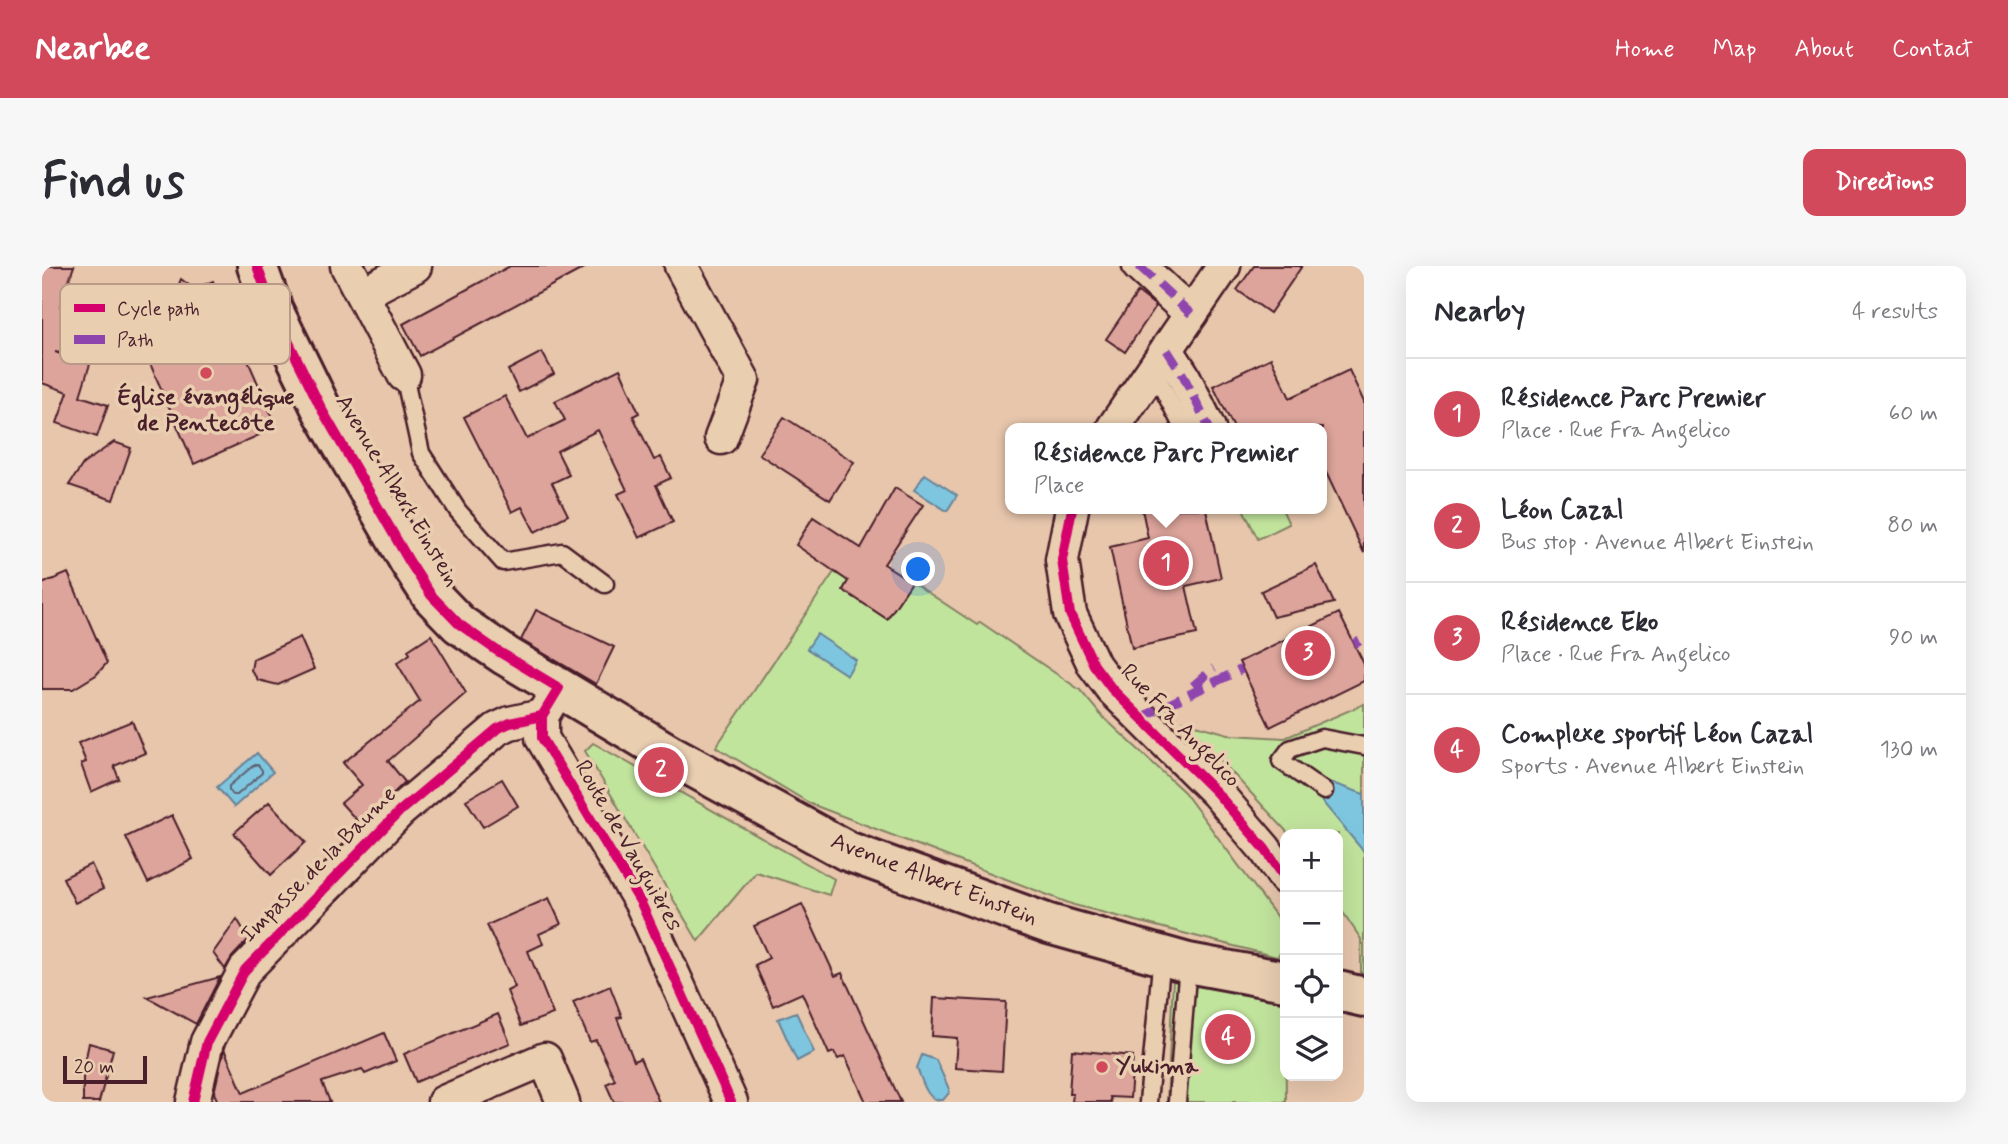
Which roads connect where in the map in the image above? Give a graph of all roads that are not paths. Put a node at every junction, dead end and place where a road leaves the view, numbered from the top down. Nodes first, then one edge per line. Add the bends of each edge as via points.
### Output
1 (257, 266) edge
2 (347, 266) edge
3 (415, 266) edge
4 (681, 266) edge
5 (1139, 266) edge
6 (1224, 266) edge
7 (264, 284) edge
8 (362, 294) junction
9 (1191, 314) junction
10 (290, 345) edge
11 (1160, 359) junction
12 (404, 375) joint
13 (1116, 423) edge
14 (1181, 423) edge
15 (1206, 423) edge
16 (721, 438) dead end
17 (1071, 514) edge
18 (605, 583) dead end
19 (551, 702) junction
20 (1364, 746) edge
21 (1324, 791) dead end
22 (1280, 871) edge
23 (1175, 959) junction
24 (1280, 980) edge
25 (1343, 992) edge
26 (1364, 997) edge
27 (193, 1102) edge
28 (444, 1102) edge
29 (563, 1102) edge
30 (731, 1102) edge
31 (1148, 1102) edge
32 (1177, 1102) edge

1 - 7 main road, Avenue Albert Einstein
2 - 8 street
3 - 8 street
4 - 16 street via 743,380
5 - 9 street
6 - 9 street
8 - 12 street
9 - 11 street
10 - 19 main road, Avenue Albert Einstein via 322,410 431,595 458,624 496,650
11 - 13 street
11 - 14 lane
11 - 15 street via 1182,375
12 - 18 lane via 421,453 458,511 503,562 562,552
17 - 22 street, Rue Fra Angelico via 1062,560 1070,614 1094,665 1112,689 1216,792
19 - 23 main road, Avenue Albert Einstein via 671,755 847,850 1049,924
19 - 27 street, Impasse de la Baume via 497,729 400,811 245,970 207,1042
19 - 30 street, Route de Vauguières via 542,738 641,903
20 - 21 lane via 1322,738 1290,749 1281,761
23 - 24 main road, Avenue Albert Einstein
23 - 31 lane
23 - 32 lane
25 - 26 main road
28 - 29 street via 545,1059

